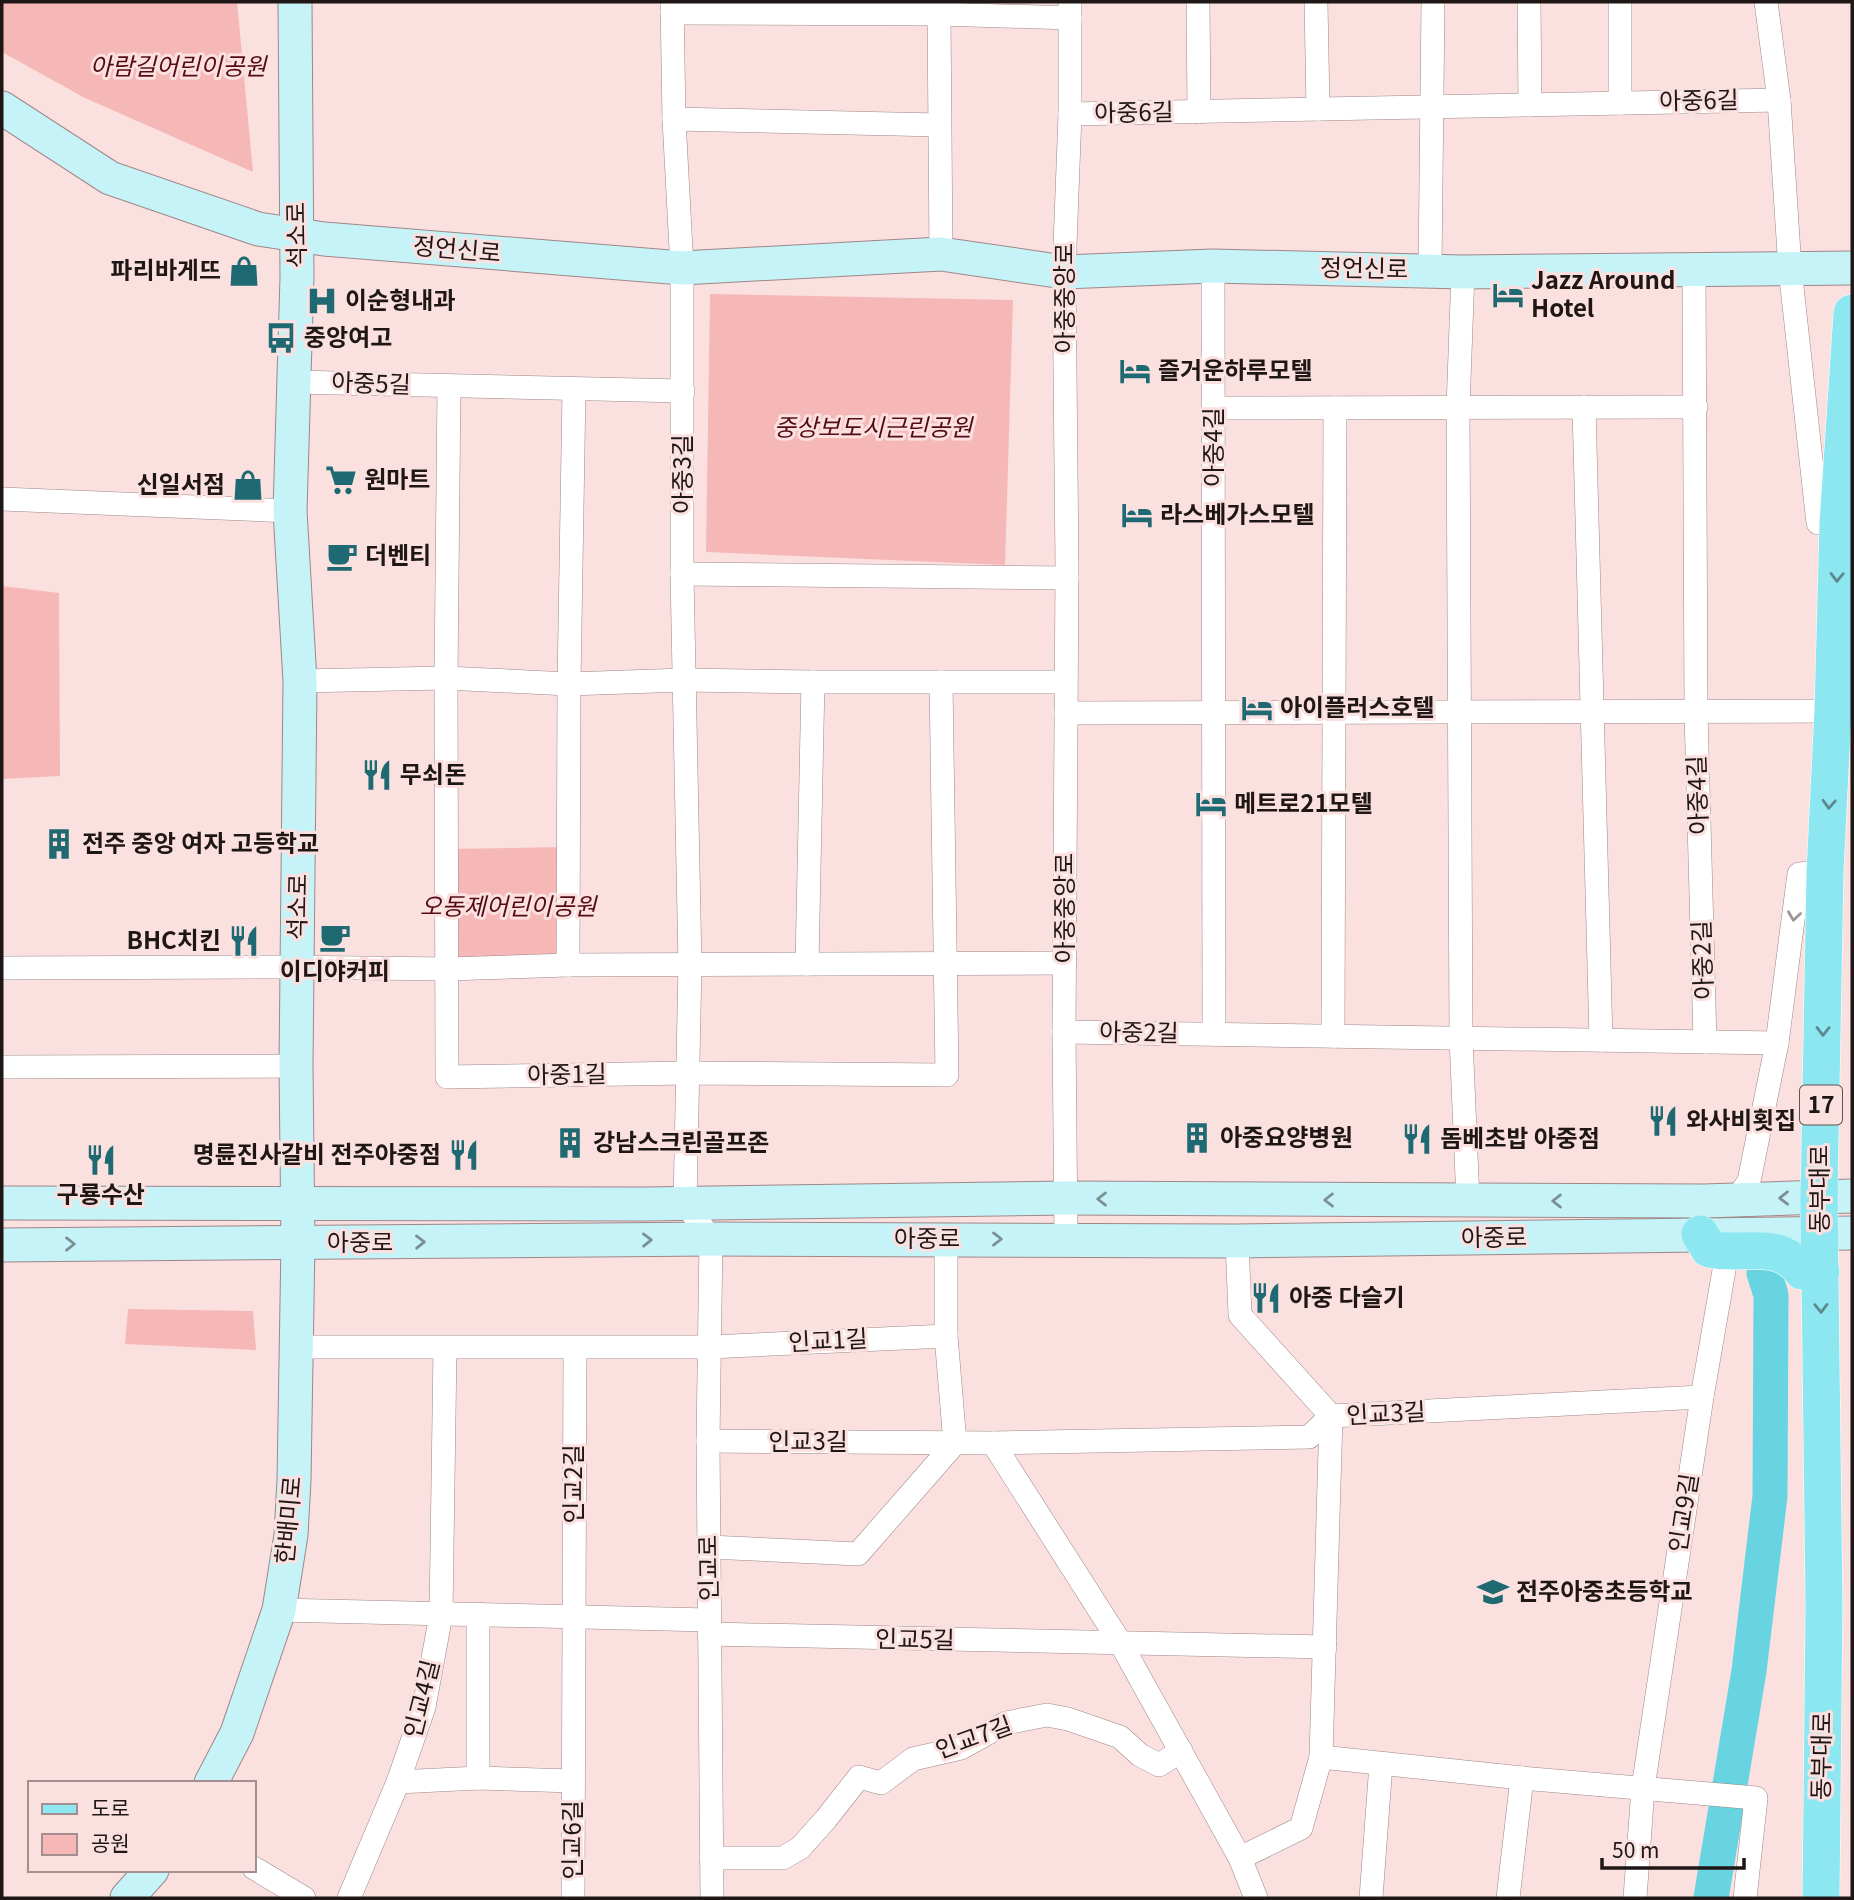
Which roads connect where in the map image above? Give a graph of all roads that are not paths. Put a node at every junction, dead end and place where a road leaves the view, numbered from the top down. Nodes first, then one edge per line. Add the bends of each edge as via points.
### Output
1 (295, 2) edge
2 (1198, 2) edge
3 (1316, 2) edge
4 (1433, 2) edge
5 (1529, 2) edge
6 (1620, 2) edge
7 (1766, 2) edge
8 (672, 7) edge
9 (1070, 10) edge
10 (939, 14) junction
11 (1779, 100) junction
12 (1620, 103) junction
13 (1530, 105) junction
14 (1433, 107) junction
15 (2, 108) edge
16 (1318, 109) junction
17 (1199, 112) junction
18 (1070, 114) junction
19 (674, 119) junction
20 (939, 125) junction
21 (297, 235) junction
22 (941, 254) junction
23 (1213, 265) junction
24 (682, 268) junction
25 (1852, 268) edge
26 (1694, 269) junction
27 (1790, 269) junction
28 (1430, 271) junction
29 (1064, 272) junction
30 (1463, 272) junction
31 (1852, 313) edge
32 (293, 382) junction
33 (449, 386) junction
34 (574, 390) junction
35 (683, 391) junction
36 (1584, 407) junction
37 (1696, 407) junction
38 (1214, 408) junction
39 (1335, 408) junction
40 (1458, 408) junction
41 (2, 499) edge
42 (290, 511) junction
43 (1838, 523) junction
44 (682, 574) junction
45 (1067, 578) junction
46 (446, 678) junction
47 (684, 680) junction
48 (300, 681) junction
49 (813, 682) junction
50 (941, 682) junction
51 (1065, 682) junction
52 (569, 684) junction
53 (1833, 711) junction
54 (1460, 712) junction
55 (1592, 712) junction
56 (1696, 712) junction
57 (1066, 713) junction
58 (1214, 713) junction
59 (1334, 713) junction
60 (1214, 872) joint
61 (1825, 872) junction
62 (1701, 878) joint
63 (807, 964) junction
64 (944, 964) junction
65 (1065, 964) junction
66 (568, 965) junction
67 (690, 965) junction
68 (297, 967) junction
69 (2, 968) edge
70 (448, 969) junction
71 (1064, 1032) junction
72 (1214, 1034) junction
73 (1334, 1036) junction
74 (1461, 1038) junction
75 (1601, 1040) junction
76 (1706, 1042) junction
77 (1777, 1043) junction
78 (296, 1066) junction
79 (2, 1067) edge
80 (687, 1073) junction
81 (1066, 1198) junction
82 (1737, 1199) junction
83 (1468, 1201) junction
84 (297, 1202) junction
85 (2, 1203) edge
86 (685, 1203) junction
87 (1836, 1215) edge
88 (711, 1239) junction
89 (1066, 1239) junction
90 (946, 1240) junction
91 (1237, 1241) junction
92 (298, 1243) junction
93 (1714, 1243) junction
94 (2, 1244) edge
95 (1821, 1271) junction
96 (946, 1336) junction
97 (297, 1347) junction
98 (710, 1347) junction
99 (575, 1348) junction
100 (445, 1349) junction
101 (1702, 1397) junction
102 (1331, 1416) junction
103 (708, 1441) junction
104 (955, 1443) junction
105 (993, 1443) junction
106 (709, 1547) junction
107 (279, 1610) junction
108 (478, 1614) junction
109 (441, 1615) junction
110 (573, 1619) junction
111 (709, 1627) junction
112 (1121, 1644) junction
113 (1325, 1647) junction
114 (1181, 1751) junction
115 (1321, 1757) junction
116 (1381, 1764) junction
117 (478, 1778) junction
118 (1522, 1778) junction
119 (212, 1781) edge
120 (573, 1781) junction
121 (398, 1782) junction
122 (1654, 1789) junction
123 (711, 1858) junction
124 (1240, 1858) junction
125 (256, 1869) edge
126 (150, 1872) edge
127 (127, 1898) edge
128 (304, 1898) edge
129 (349, 1898) edge
130 (573, 1898) edge
131 (712, 1898) edge
132 (1256, 1898) edge
133 (1371, 1898) edge
134 (1508, 1898) edge
135 (1635, 1898) edge
136 (1745, 1898) edge
137 (1821, 1898) edge

1 - 21 street, 석소로
2 - 17 street, 아중6길
3 - 16 street
4 - 14 street
5 - 13 street
6 - 12 street
7 - 11 street
8 - 10 street, 아중중앙로
8 - 19 street, 아중3길
9 - 10 street, 아중중앙로
9 - 18 street, 아중중앙로
10 - 20 street
11 - 12 street, 아중6길
11 - 27 street
12 - 13 street, 아중6길
13 - 14 street, 아중6길
14 - 16 street, 아중6길
14 - 28 street
15 - 21 street, 정언신로 via 110,178 258,229
16 - 17 street, 아중6길
17 - 18 street, 아중6길
18 - 29 street, 아중중앙로
19 - 20 street
19 - 24 street, 아중3길
20 - 22 street
21 - 24 street, 정언신로
21 - 32 street, 석소로
22 - 24 street, 정언신로
22 - 29 street, 정언신로
23 - 28 street, 정언신로
23 - 29 street, 정언신로
23 - 38 street, 아중4길
24 - 35 street, 아중3길
25 - 27 street, 정언신로
26 - 27 street, 정언신로
26 - 30 street, 정언신로
26 - 37 street, 아중4길
27 - 43 street via 1818,523
28 - 30 street, 정언신로
29 - 45 street, 아중중앙로
30 - 40 street
31 - 43 main road, 동부대로 / 17
32 - 33 street, 아중5길
32 - 42 street, 석소로
33 - 34 street, 아중5길
33 - 46 street
34 - 35 street, 아중5길
34 - 52 street
35 - 44 street, 아중3길
36 - 37 street
36 - 40 street
36 - 55 street
37 - 56 street, 아중4길
38 - 39 street
38 - 58 street, 아중4길
39 - 40 street
39 - 59 street
40 - 54 street
41 - 42 street
42 - 48 street, 석소로
43 -> 53 main road, 동부대로 / 17
44 - 45 street
44 - 47 street, 아중3길
45 - 51 street, 아중중앙로
46 - 48 street
46 - 52 street
46 - 70 street, 아중1길
47 - 49 street
47 - 52 street
47 - 67 street, 아중3길
48 - 68 street, 석소로
49 - 50 street
49 - 63 street
50 - 51 street
50 - 64 street
51 - 57 street, 아중중앙로
52 - 66 street
53 - 56 street
53 -> 61 main road, 동부대로 / 17
54 - 55 street
54 - 59 street
54 - 74 street
55 - 56 street
55 - 75 street
56 - 62 street, 아중4길
57 - 58 street
57 - 65 street, 아중중앙로
58 - 59 street
58 - 60 street, 아중4길
59 - 73 street
60 - 72 street, 아중2길
61 -> 77 street via 1799,874
61 -> 87 main road, 동부대로 / 17
62 - 76 street, 아중2길
63 - 64 street
63 - 67 street
64 - 65 street
64 - 80 street via 947,1075
65 - 71 street, 아중중앙로
66 - 67 street
66 - 70 street
67 - 80 street
68 - 69 street, 석소로
68 - 70 street
68 - 78 street, 석소로
70 - 80 street, 아중1길 via 447,1077
71 - 72 street, 아중2길
71 - 81 street, 아중중앙로
72 - 73 street, 아중2길
73 - 74 street, 아중2길
74 - 75 street, 아중2길
74 - 83 street, 아중로
75 - 76 street, 아중2길
76 - 77 street, 아중2길
77 - 82 street via 1749,1181
78 - 79 street
78 - 84 street, 석소로
80 - 86 street
83 -> 81 street, 아중로
81 - 86 street, 아중로
81 - 89 street, 아중중앙로
82 -> 83 street, 아중로
87 -> 82 street, 아중로
84 - 85 street, 아중로
84 - 86 street, 아중로
84 - 92 street, 석소로
86 - 88 street
87 - 93 street, 아중로
87 - 95 main road, 동부대로 / 17
88 - 90 street, 아중로
92 -> 88 street, 아중로
88 - 98 street, 인교로
90 -> 89 street, 아중로
89 - 91 street, 아중로
90 - 96 street
91 - 93 street, 아중로
91 - 102 street via 1240,1315
94 -> 92 street, 아중로
92 - 97 street, 한배미로
93 - 95 main road via 1774,1250 1802,1271
93 - 101 street, 인교9길
95 -> 137 main road, 동부대로 / 17
96 - 98 street, 인교1길
96 - 104 street
97 - 100 street
97 - 107 street, 한배미로 via 291,1535
98 - 99 street
98 - 103 street, 인교로
99 - 100 street
99 - 110 street, 인교2길
100 - 109 street, 인교4길
101 - 102 street, 인교3길
101 - 122 street, 인교9길
102 - 105 street, 인교3길 via 1309,1437
102 - 113 street
103 - 104 street, 인교3길
103 - 106 street, 인교로
104 - 105 street, 인교3길
104 - 106 street via 858,1554
105 - 112 street
106 - 111 street, 인교로
107 - 109 street
107 - 119 street, 한배미로 via 237,1733
108 - 109 street
108 - 110 street
108 - 117 street, 인교4길
109 - 121 street, 인교4길 via 424,1707
110 - 111 street
110 - 120 street
111 - 112 street, 인교5길
111 - 123 street, 인교로
112 - 113 street, 인교5길
112 - 114 street
113 - 115 street
114 - 123 street, 인교7길 via 1160,1765 1120,1737 1068,1719 1047,1715 1006,1723 961,1748 913,1759 881,1783 859,1777 800,1848 783,1858
114 - 124 street
115 - 116 street
115 - 124 street via 1301,1828
116 - 118 street
116 - 133 street
117 - 120 street
117 - 121 street
118 - 122 street
118 - 134 street
120 - 130 street, 인교6길
121 - 129 street
122 - 135 street, 인교9길
122 - 136 street via 1756,1798
123 - 131 street, 인교로
124 - 132 street
125 - 128 street
126 - 127 street

